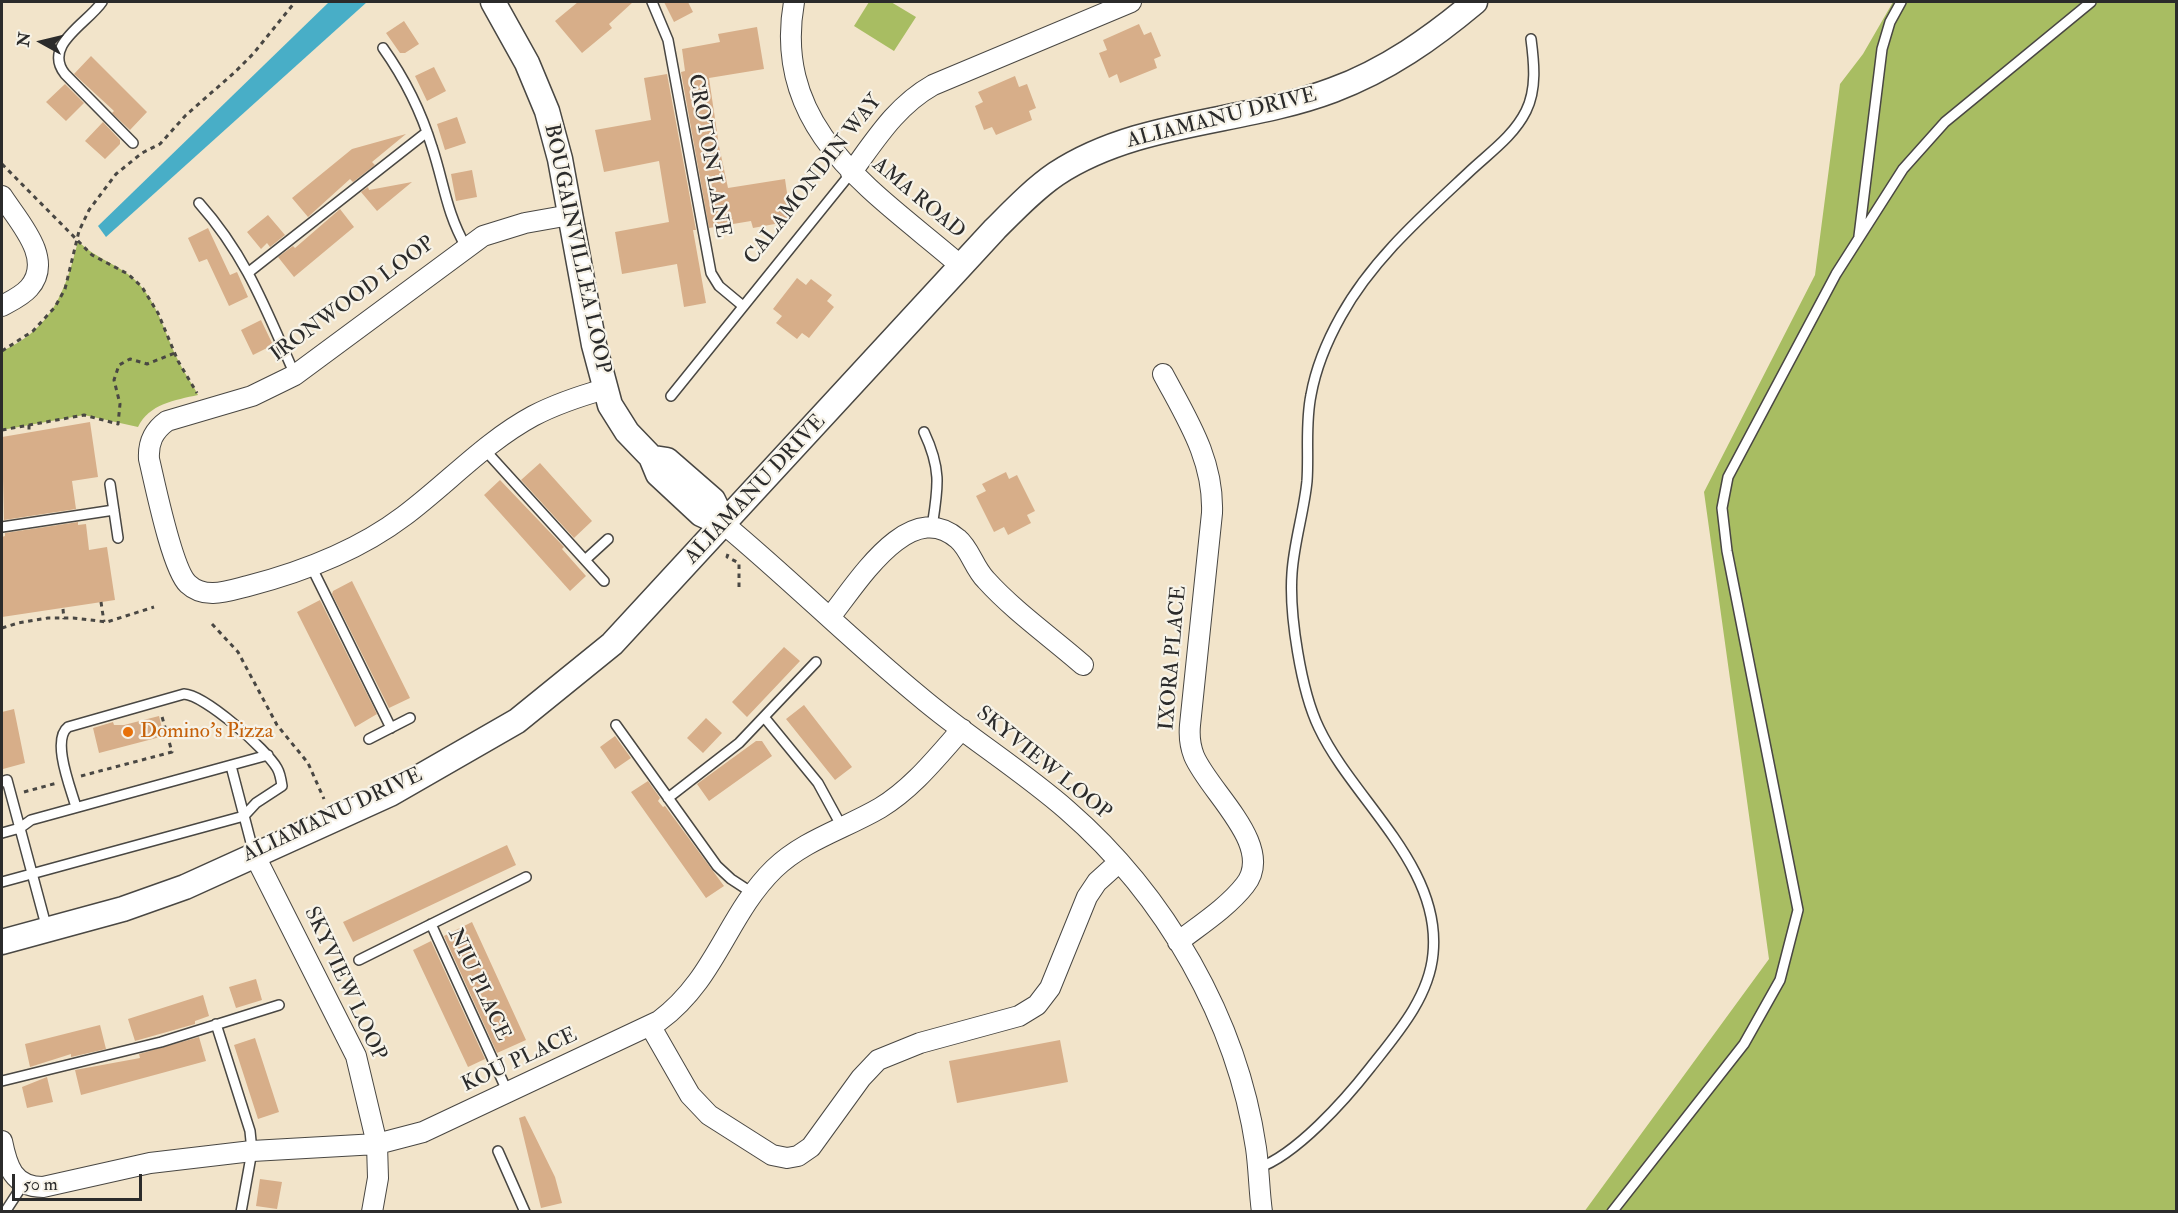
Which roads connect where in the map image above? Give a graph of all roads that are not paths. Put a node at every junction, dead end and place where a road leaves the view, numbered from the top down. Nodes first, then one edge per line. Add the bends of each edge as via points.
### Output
1 (102, 2) edge
2 (493, 2) edge
3 (652, 2) edge
4 (794, 2) edge
5 (1131, 2) edge
6 (1475, 2) edge
7 (1901, 2) edge
8 (2091, 2) edge
9 (1531, 39) dead end
10 (383, 48) dead end
11 (427, 132) junction
12 (133, 143) dead end
13 (851, 173) junction
14 (2, 196) edge
15 (199, 203) dead end
16 (570, 215) junction
17 (1859, 238) junction
18 (465, 247) junction
19 (961, 266) junction
20 (249, 272) junction
21 (2, 306) edge
22 (743, 306) junction
23 (1163, 374) dead end
24 (295, 375) junction
25 (605, 389) junction
26 (671, 396) dead end
27 (924, 432) dead end
28 (484, 449) junction
29 (110, 484) dead end
30 (114, 510) junction
31 (724, 525) junction
32 (2, 527) edge
33 (932, 527) junction
34 (118, 538) dead end
35 (608, 539) dead end
36 (585, 561) junction
37 (311, 566) junction
38 (604, 582) dead end
39 (830, 616) junction
40 (816, 662) dead end
41 (1083, 665) dead end
42 (764, 717) junction
43 (410, 718) dead end
44 (616, 725) dead end
45 (392, 728) junction
46 (962, 729) junction
47 (369, 739) dead end
48 (268, 755) junction
49 (231, 766) junction
50 (2, 782) edge
51 (668, 798) junction
52 (76, 807) junction
53 (244, 816) junction
54 (842, 827) junction
55 (20, 828) junction
56 (2, 833) edge
57 (254, 854) junction
58 (1118, 863) junction
59 (32, 873) junction
60 (526, 877) dead end
61 (2, 882) edge
62 (754, 894) junction
63 (431, 924) junction
64 (47, 931) junction
65 (2, 942) edge
66 (1178, 942) junction
67 (359, 960) dead end
68 (279, 1005) dead end
69 (216, 1024) junction
70 (651, 1027) junction
71 (2, 1081) edge
72 (508, 1093) junction
73 (2, 1141) edge
74 (377, 1144) junction
75 (252, 1151) junction
76 (498, 1151) dead end
77 (1258, 1168) junction
78 (24, 1183) junction
79 (1257, 1207) edge
80 (5, 1212) edge
81 (241, 1212) edge
82 (372, 1212) edge
83 (525, 1212) edge
84 (1612, 1212) edge

1 - 12 lane via 61,45 58,62 63,72
2 - 16 street, BOUGAINVILLEA LOOP via 527,63 547,111
3 - 22 lane, CROTON LANE via 670,48 711,273 719,286
4 - 13 street, AMA ROAD via 792,37 807,112
5 - 13 street, CALAMONDIN WAY via 912,97 894,114
6 - 19 street, ALIAMANU DRIVE via 1433,38 1363,78 1302,100 1133,139 1075,163 1054,175 1020,205
7 - 17 lane via 1882,49
8 - 17 lane via 1945,122 1903,169
9 - 77 lane via 1535,71 1528,108 1509,137 1384,255 1358,289 1322,355 1310,397 1307,481 1292,572 1293,613 1305,689 1318,727 1337,759 1411,867 1432,921 1433,955 1421,997 1342,1103 1276,1162
10 - 11 lane via 406,84
11 - 18 lane via 450,217
11 - 20 lane
13 - 19 street, AMA ROAD
13 - 22 lane, CALAMONDIN WAY
14 - 21 street via 35,248 38,266 28,290
15 - 20 lane via 223,231
16 - 18 street, IRONWOOD LOOP via 493,231
16 - 25 street, BOUGAINVILLEA LOOP
17 - 84 lane via 1728,477 1722,508 1727,551 1798,910 1780,980 1744,1044
18 - 24 street, IRONWOOD LOOP
19 - 31 street, ALIAMANU DRIVE
20 - 24 lane
22 - 26 lane, CALAMONDIN WAY
23 - 66 street, IXORA PLACE via 1200,444 1211,484 1212,513 1190,741 1198,765 1248,838 1254,857 1252,872 1242,889
24 - 37 street, IRONWOOD LOOP via 252,396 167,421 153,435 149,459 178,568 194,589 219,593
25 - 28 street, IRONWOOD LOOP via 533,416
25 - 31 street, BOUGAINVILLEA LOOP via 618,419 651,457 658,474 700,514
27 - 33 lane via 938,470
28 - 36 lane
28 - 37 street, IRONWOOD LOOP via 402,518
29 - 30 lane
30 - 32 lane
30 - 34 lane
31 - 39 street, SKYVIEW LOOP
31 - 57 street, ALIAMANU DRIVE via 612,644 517,721 390,794
33 - 39 street via 910,530 896,539
33 - 41 street via 958,538 991,586
35 - 36 lane
36 - 38 lane
37 - 45 lane
39 - 46 street, SKYVIEW LOOP via 920,697
40 - 42 lane
42 - 51 lane via 739,743
42 - 54 lane via 824,792
43 - 45 lane
44 - 51 lane
45 - 47 lane
46 - 54 street, KOU PLACE via 914,782
46 - 58 street, SKYVIEW LOOP via 1066,809
48 - 49 lane
48 - 52 lane via 199,698 184,694 158,701 63,731 59,743
48 - 53 lane via 282,786
49 - 52 lane
49 - 53 lane
50 - 55 lane via 7,780
51 - 62 lane via 723,873
52 - 55 lane via 31,820
53 - 57 lane
53 - 59 lane
54 - 62 street, KOU PLACE via 786,858
55 - 56 lane
55 - 59 lane
57 - 64 street, ALIAMANU DRIVE via 134,906
57 - 74 street, SKYVIEW LOOP via 356,1056
58 - 66 street, SKYVIEW LOOP via 1146,893
58 - 70 street via 1087,897 1050,988 1037,1005 1019,1016 920,1043 878,1060 813,1144 798,1156 772,1155 709,1115 690,1095
59 - 61 lane
59 - 64 lane
60 - 63 lane, NIU PLACE
62 - 70 street, KOU PLACE via 699,983 674,1010
63 - 67 lane, NIU PLACE
63 - 72 lane, NIU PLACE
64 - 65 street, ALIAMANU DRIVE
66 - 77 street, SKYVIEW LOOP via 1205,989 1231,1052 1251,1122
68 - 69 lane
69 - 71 lane via 142,1047
69 - 75 lane via 247,1120
70 - 72 street, KOU PLACE
72 - 74 street, KOU PLACE via 423,1132
73 - 78 street via 7,1166
74 - 75 street, KOU PLACE
74 - 82 street, SKYVIEW LOOP via 378,1178
75 - 78 street, KOU PLACE via 121,1168 43,1187
75 - 81 lane
76 - 83 lane
77 - 79 street, SKYVIEW LOOP
78 - 80 lane

